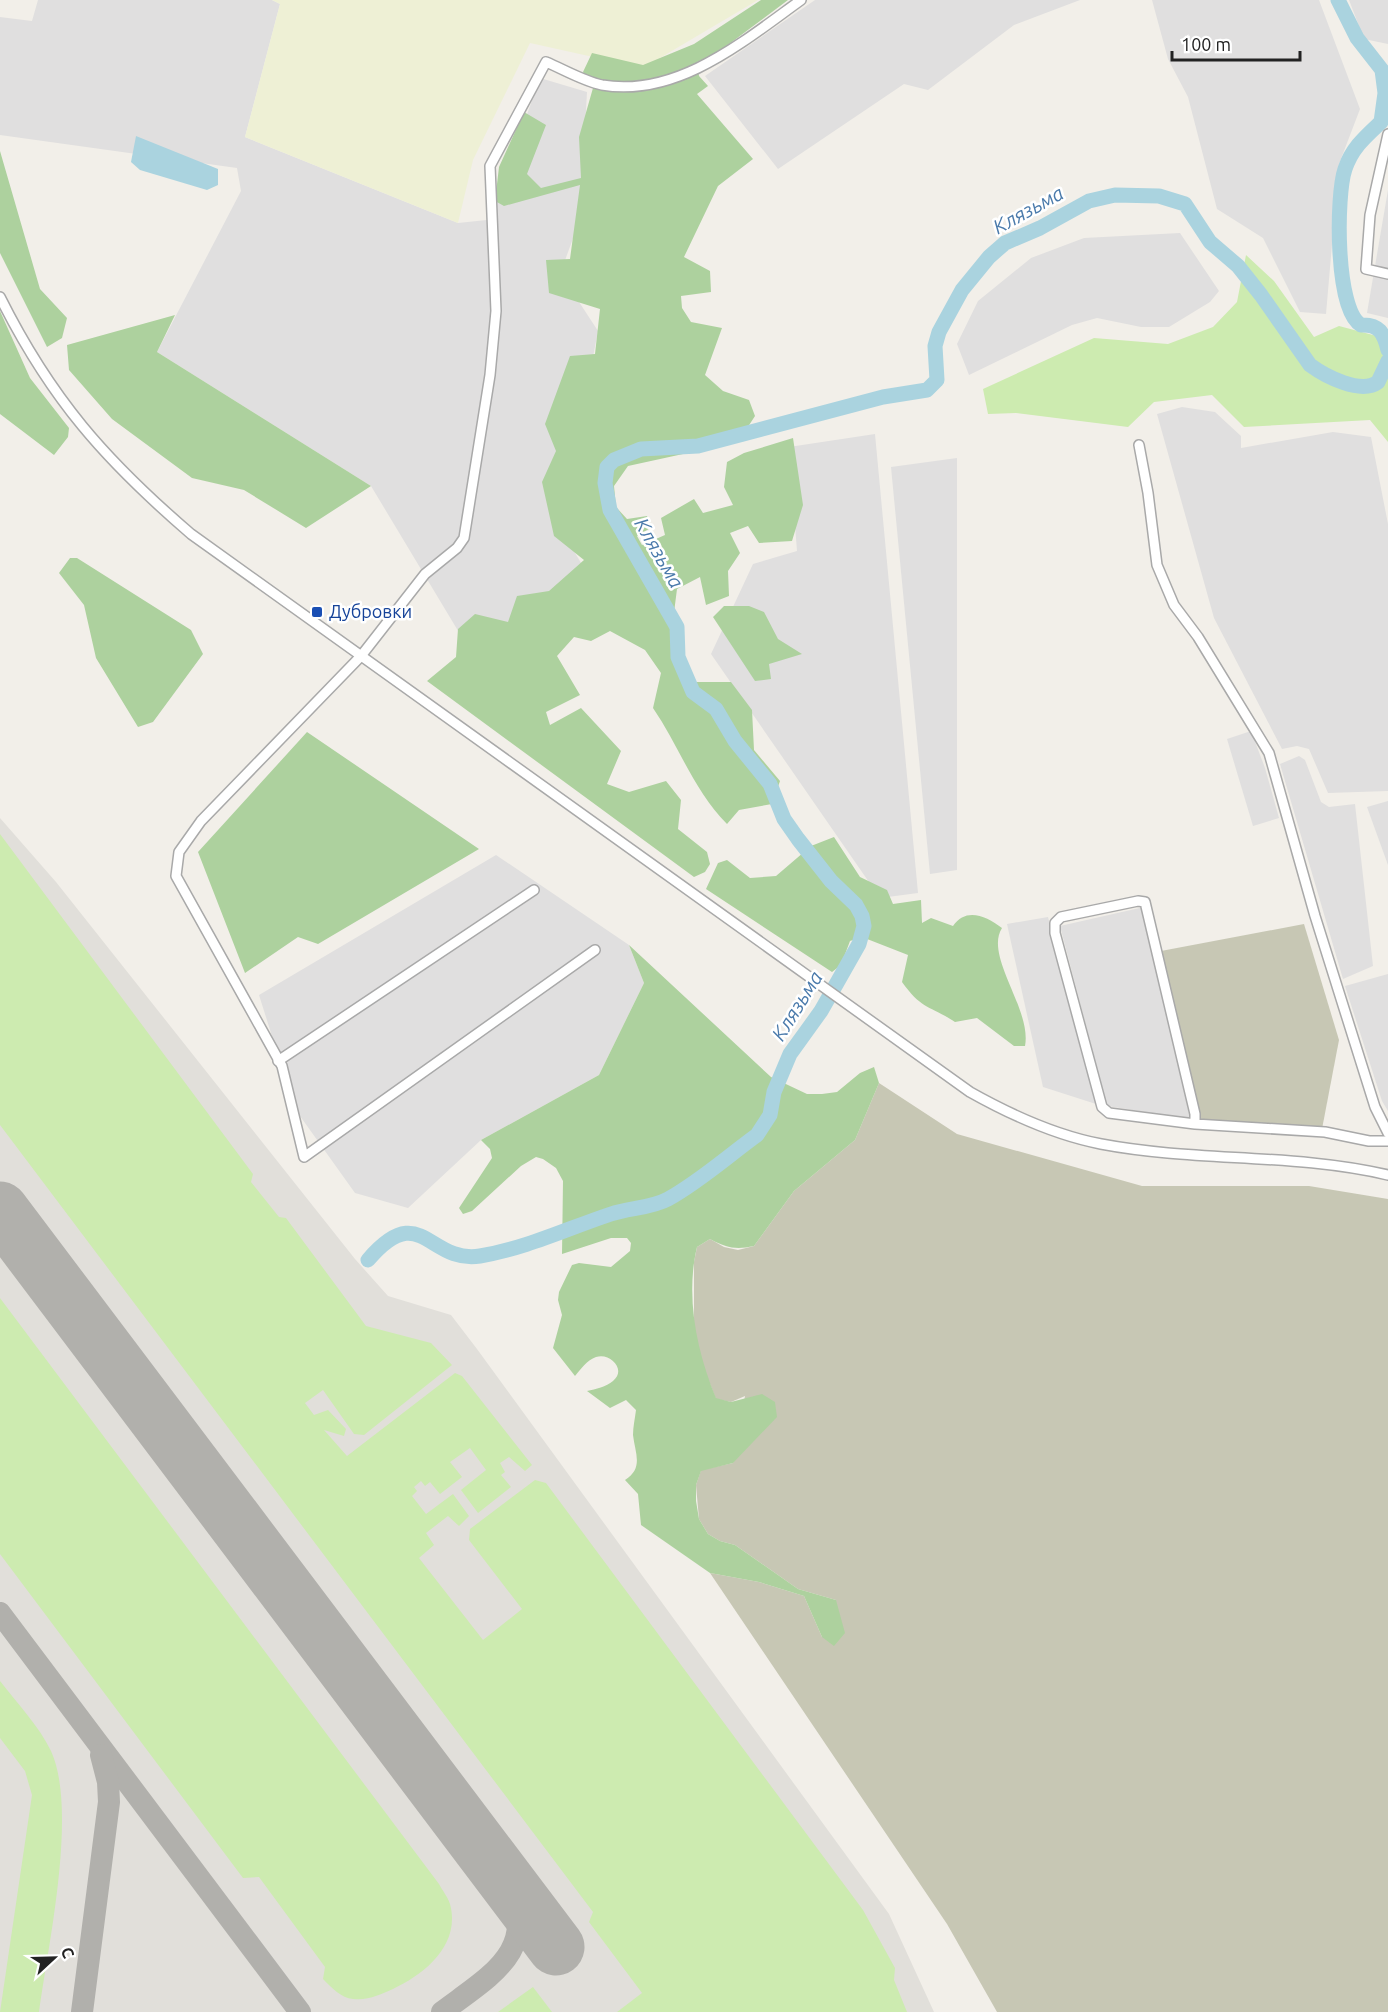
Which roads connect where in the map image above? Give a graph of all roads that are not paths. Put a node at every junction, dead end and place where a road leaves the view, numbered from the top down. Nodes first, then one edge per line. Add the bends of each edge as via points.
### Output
1 (801, 0) edge
2 (1388, 134) edge
3 (1388, 274) edge
4 (0, 297) edge
5 (1139, 445) dead end
6 (361, 656) junction
7 (534, 890) dead end
8 (595, 950) dead end
9 (278, 1061) junction
10 (1195, 1124) junction
11 (1388, 1133) edge
12 (1388, 1141) edge
13 (1388, 1175) edge

1 - 6 street via 720,57 653,85 601,85 546,62 490,166 496,311 464,538 425,574
2 - 3 street via 1370,215 1366,269
4 - 6 street via 42,374 74,419 119,468 191,534
5 - 11 street via 1156,565 1174,605 1269,753 1314,916 1375,1107
6 - 9 street via 201,821 179,852 176,876
6 - 13 street via 970,1092 1038,1126 1099,1144 1146,1151 1267,1158
7 - 9 street
8 - 9 street via 304,1157
10 - 10 street via 1108,1113 1102,1107 1055,933 1055,923 1061,917 1145,902
10 - 12 street via 1325,1132

